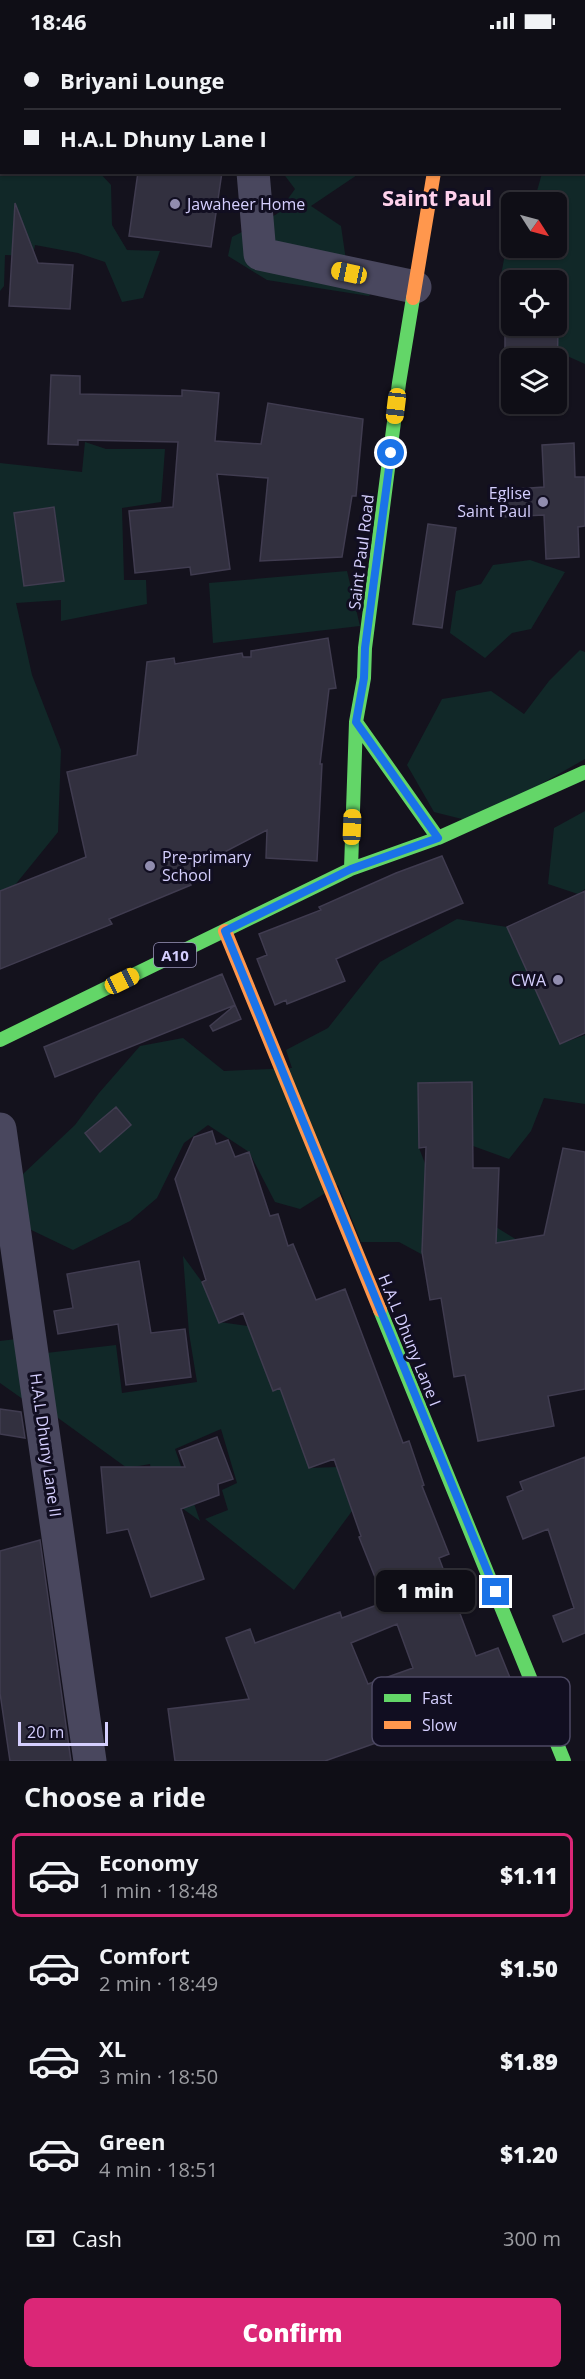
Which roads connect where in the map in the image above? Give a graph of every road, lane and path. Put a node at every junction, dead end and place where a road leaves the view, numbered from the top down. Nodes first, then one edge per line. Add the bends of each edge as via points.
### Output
1 (253, 174) edge
2 (434, 174) edge
3 (415, 287) junction
4 (356, 722) junction
5 (585, 772) edge
6 (438, 838) junction
7 (351, 869) junction
8 (225, 931) junction
9 (0, 1040) edge
10 (0, 1129) edge
11 (530, 1677) edge
12 (558, 1746) edge
13 (90, 1761) edge
14 (564, 1761) edge

1 - 3 street via 260,254
2 - 3 main road, Saint Paul Road
3 - 4 main road, Saint Paul Road
4 - 6 main road
4 - 7 main road, Saint Paul Road
5 - 6 main road, A10
6 - 7 main road, A10
7 - 8 main road, A10
8 - 9 main road, A10
8 - 11 main road, H.A.L Dhuny Lane I
10 - 13 street, H.A.L Dhuny Lane II
12 - 14 main road, H.A.L Dhuny Lane I

